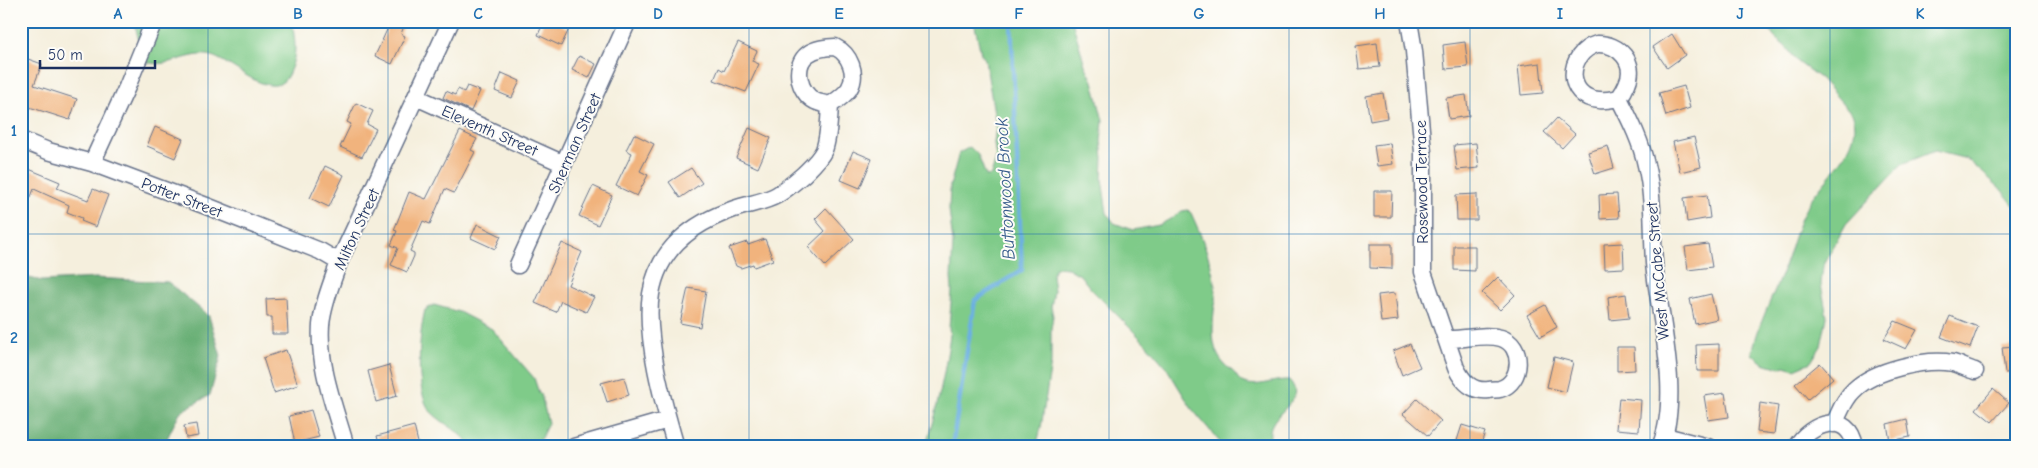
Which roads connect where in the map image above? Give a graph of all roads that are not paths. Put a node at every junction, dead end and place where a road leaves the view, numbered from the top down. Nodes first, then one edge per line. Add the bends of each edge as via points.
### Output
1 (154, 21) edge
2 (450, 21) edge
3 (1409, 21) edge
4 (626, 22) edge
5 (416, 97) junction
6 (1619, 98) dead end
7 (830, 105) dead end
8 (21, 140) edge
9 (92, 163) junction
10 (564, 164) junction
11 (339, 262) junction
12 (518, 265) dead end
13 (1447, 339) dead end
14 (1975, 371) dead end
15 (668, 420) junction
16 (1834, 424) junction
17 (1663, 442) edge
18 (346, 447) edge
19 (574, 447) edge
20 (676, 447) edge
21 (1708, 447) edge
22 (1796, 447) edge
23 (1855, 447) edge

1 - 9 street
2 - 5 street, Milton Street
3 - 13 street, Rosewood Terrace via 1423,152 1423,272
4 - 10 street, Sherman Street
5 - 10 street, Eleventh Street
5 - 11 street, Milton Street
6 - 17 street, West McCabe Street via 1638,137 1647,166 1657,290 1669,380 1670,407
7 - 15 street via 828,137 823,151 808,171 776,196 733,209 696,227 673,246 661,263 652,288 649,321
8 - 9 street, Potter Street
9 - 11 street, Potter Street via 246,222
10 - 12 street, Sherman Street
11 - 18 street, Milton Street via 325,303 321,336 327,378
14 - 16 street via 1953,363 1931,362 1883,373 1853,390
15 - 19 street
15 - 20 street
16 - 22 street via 1814,429
16 - 23 street via 1847,429
17 - 21 street

